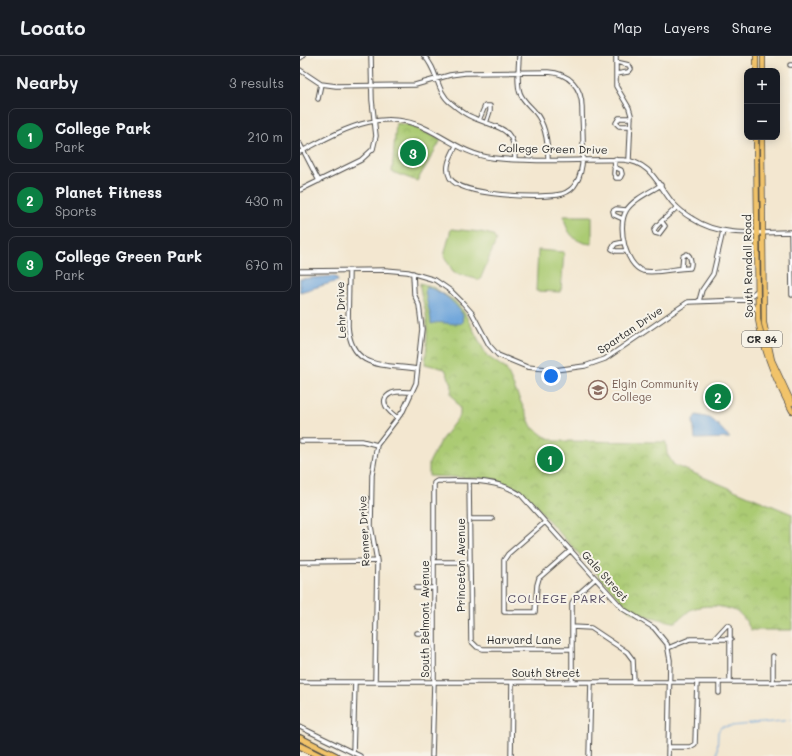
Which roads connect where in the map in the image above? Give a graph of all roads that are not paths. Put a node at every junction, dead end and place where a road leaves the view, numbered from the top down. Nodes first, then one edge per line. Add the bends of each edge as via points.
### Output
1 (303, 56) edge
2 (371, 56) edge
3 (424, 56) edge
4 (519, 56) edge
5 (616, 56) edge
6 (756, 56) edge
7 (763, 56) edge
8 (300, 58) edge
9 (616, 62) junction
10 (756, 68) edge
11 (763, 68) edge
12 (300, 70) edge
13 (519, 72) junction
14 (616, 74) junction
15 (437, 80) junction
16 (321, 84) junction
17 (371, 86) junction
18 (318, 99) dead end
19 (631, 118) junction
20 (479, 120) junction
21 (375, 121) junction
22 (486, 123) junction
23 (631, 126) junction
24 (756, 140) edge
25 (762, 140) edge
26 (300, 144) edge
27 (456, 146) junction
28 (302, 151) edge
29 (515, 159) junction
30 (548, 159) junction
31 (582, 159) junction
32 (615, 159) junction
33 (629, 160) junction
34 (614, 167) dead end
35 (319, 181) junction
36 (661, 185) junction
37 (300, 190) edge
38 (677, 207) junction
39 (626, 210) junction
40 (623, 219) junction
41 (662, 222) dead end
42 (722, 231) junction
43 (757, 232) junction
44 (763, 232) junction
45 (792, 232) edge
46 (624, 242) junction
47 (626, 251) junction
48 (682, 268) junction
49 (300, 271) edge
50 (349, 271) junction
51 (413, 273) junction
52 (792, 273) edge
53 (757, 291) junction
54 (792, 296) edge
55 (699, 300) junction
56 (744, 300) junction
57 (757, 310) junction
58 (418, 368) junction
59 (412, 392) junction
60 (792, 402) edge
61 (792, 411) edge
62 (398, 418) junction
63 (300, 441) edge
64 (377, 445) junction
65 (469, 481) junction
66 (435, 482) joint
67 (470, 519) junction
68 (492, 519) dead end
69 (546, 522) junction
70 (571, 550) junction
71 (377, 561) junction
72 (300, 562) edge
73 (434, 562) junction
74 (470, 562) junction
75 (596, 579) junction
76 (416, 588) dead end
77 (434, 588) junction
78 (572, 627) junction
79 (416, 633) dead end
80 (434, 633) junction
81 (714, 638) junction
82 (730, 639) junction
83 (477, 647) joint
84 (668, 648) junction
85 (572, 649) junction
86 (773, 656) dead end
87 (773, 681) junction
88 (300, 682) edge
89 (355, 682) junction
90 (375, 682) junction
91 (512, 682) junction
92 (572, 682) junction
93 (591, 682) junction
94 (634, 682) junction
95 (670, 682) junction
96 (697, 682) junction
97 (719, 682) junction
98 (730, 682) junction
99 (792, 682) edge
100 (434, 683) junction
101 (719, 693) dead end
102 (300, 727) edge
103 (300, 738) edge
104 (300, 746) edge
105 (668, 747) junction
106 (353, 753) junction
107 (320, 756) edge
108 (336, 756) edge
109 (360, 756) edge
110 (432, 756) edge
111 (511, 756) edge
112 (589, 756) edge
113 (668, 756) edge

1 - 8 street
2 - 17 street
3 - 15 street
4 - 13 street
5 - 9 street
6 - 10 main road
7 - 11 main road
9 - 14 street
9 - 14 street via 629,65 631,69
12 - 16 street
13 - 15 street via 460,73
13 - 30 street via 521,94 538,116 544,130 548,143
13 - 31 street via 556,73 574,84 582,101
14 - 19 street via 616,86 629,108
15 - 17 street via 409,86
15 - 20 street via 450,103
16 - 17 street
16 - 18 street
17 - 21 street
19 - 23 street
19 - 23 street via 619,118 616,123 619,126
20 - 22 street
20 - 22 street via 484,107 488,105 491,108
21 - 27 street, College Green Drive via 396,120 416,124
21 - 28 street, College Green Drive via 346,128
21 - 35 street via 376,141 368,155
22 - 29 street via 499,127 509,134 514,144
23 - 33 street
24 - 43 main road, South Randall Road / CR 34
25 - 44 main road, South Randall Road / CR 34
26 - 28 street
27 - 29 street, College Green Drive via 492,158
27 - 31 street via 448,164 451,180 464,188 493,194 563,193 571,189 579,179
28 - 35 street
29 - 30 street, College Green Drive
30 - 31 street, College Green Drive
31 - 32 street, College Green Drive
32 - 33 street, College Green Drive
32 - 34 street
33 - 36 street, College Green Drive via 647,168
35 - 37 street
36 - 38 street, College Green Drive
36 - 39 street
38 - 41 street
38 - 42 street, College Green Drive via 694,220
39 - 40 street
39 - 40 street via 616,208 613,211 614,215
40 - 46 street
42 - 43 street, College Green Drive
42 - 55 street via 713,274 702,290
43 - 44 street, College Green Drive
43 - 53 main road, South Randall Road / CR 34
44 - 45 street, College Green Drive
44 - 60 main road, South Randall Road / CR 34 via 763,302 766,334 776,369
45 - 52 street
46 - 47 street
46 - 47 street via 615,244 612,249
47 - 48 street via 632,264 645,271
48 - 48 street via 682,256 686,254 690,256 690,268
49 - 50 street, Spartan Drive
50 - 51 street, Spartan Drive via 385,270
50 - 58 street, Lehr Drive via 348,326 358,356 369,362
51 - 55 street, Spartan Drive via 435,280 451,291 472,313 485,338 498,355 515,364 542,369 573,368 605,359 679,307
51 - 58 street, Renner Drive via 414,294 419,305 422,329
52 - 54 street
53 - 56 street
53 - 57 main road, South Randall Road / CR 34
55 - 56 street, Spartan Drive
56 - 57 street via 750,302
57 - 61 main road, South Randall Road / CR 34 via 767,360
58 - 59 street, Renner Drive
59 - 62 street, Renner Drive
59 - 62 street via 394,393 387,398 386,409
62 - 64 street, Renner Drive
63 - 64 street via 362,441
64 - 71 street, Renner Drive via 371,502
65 - 66 street, Gale Street
65 - 67 street, Princeton Avenue
65 - 69 street, Gale Street via 494,483 516,492
66 - 73 street, South Belmont Avenue
67 - 68 street
67 - 74 street, Princeton Avenue
69 - 70 street, Gale Street
69 - 70 street via 508,554 503,563 503,611 534,613 539,578
70 - 75 street, Gale Street
71 - 72 street
71 - 90 street, Renner Drive
73 - 74 street
73 - 77 street, South Belmont Avenue
74 - 83 street, Princeton Avenue via 470,635 471,641
75 - 78 street via 573,601
75 - 84 street, Gale Street via 623,609 654,628
76 - 77 street
77 - 80 street, South Belmont Avenue
78 - 85 street
78 - 94 street via 591,628 627,652 633,660
79 - 80 street
80 - 100 street, South Belmont Avenue
81 - 82 street
81 - 82 street via 728,625 731,629
81 - 84 street via 690,639
82 - 98 street
83 - 85 street, Harvard Lane
84 - 95 street
85 - 92 street
86 - 87 street
87 - 98 street, South Street
87 - 99 street, South Street
88 - 89 street, South Street
89 - 90 street, South Street
89 - 106 street
90 - 100 street, South Street
91 - 92 street, South Street
91 - 100 street, South Street
91 - 111 street
92 - 93 street, South Street
93 - 94 street, South Street
93 - 112 street
94 - 95 street, South Street
95 - 96 street, South Street
95 - 105 street
96 - 97 street, South Street
96 - 105 street via 695,744 690,747
97 - 98 street, South Street
97 - 101 street
100 - 110 street, South Belmont Avenue
102 - 106 street
103 - 108 highway
104 - 107 highway
105 - 113 street
106 - 109 street

